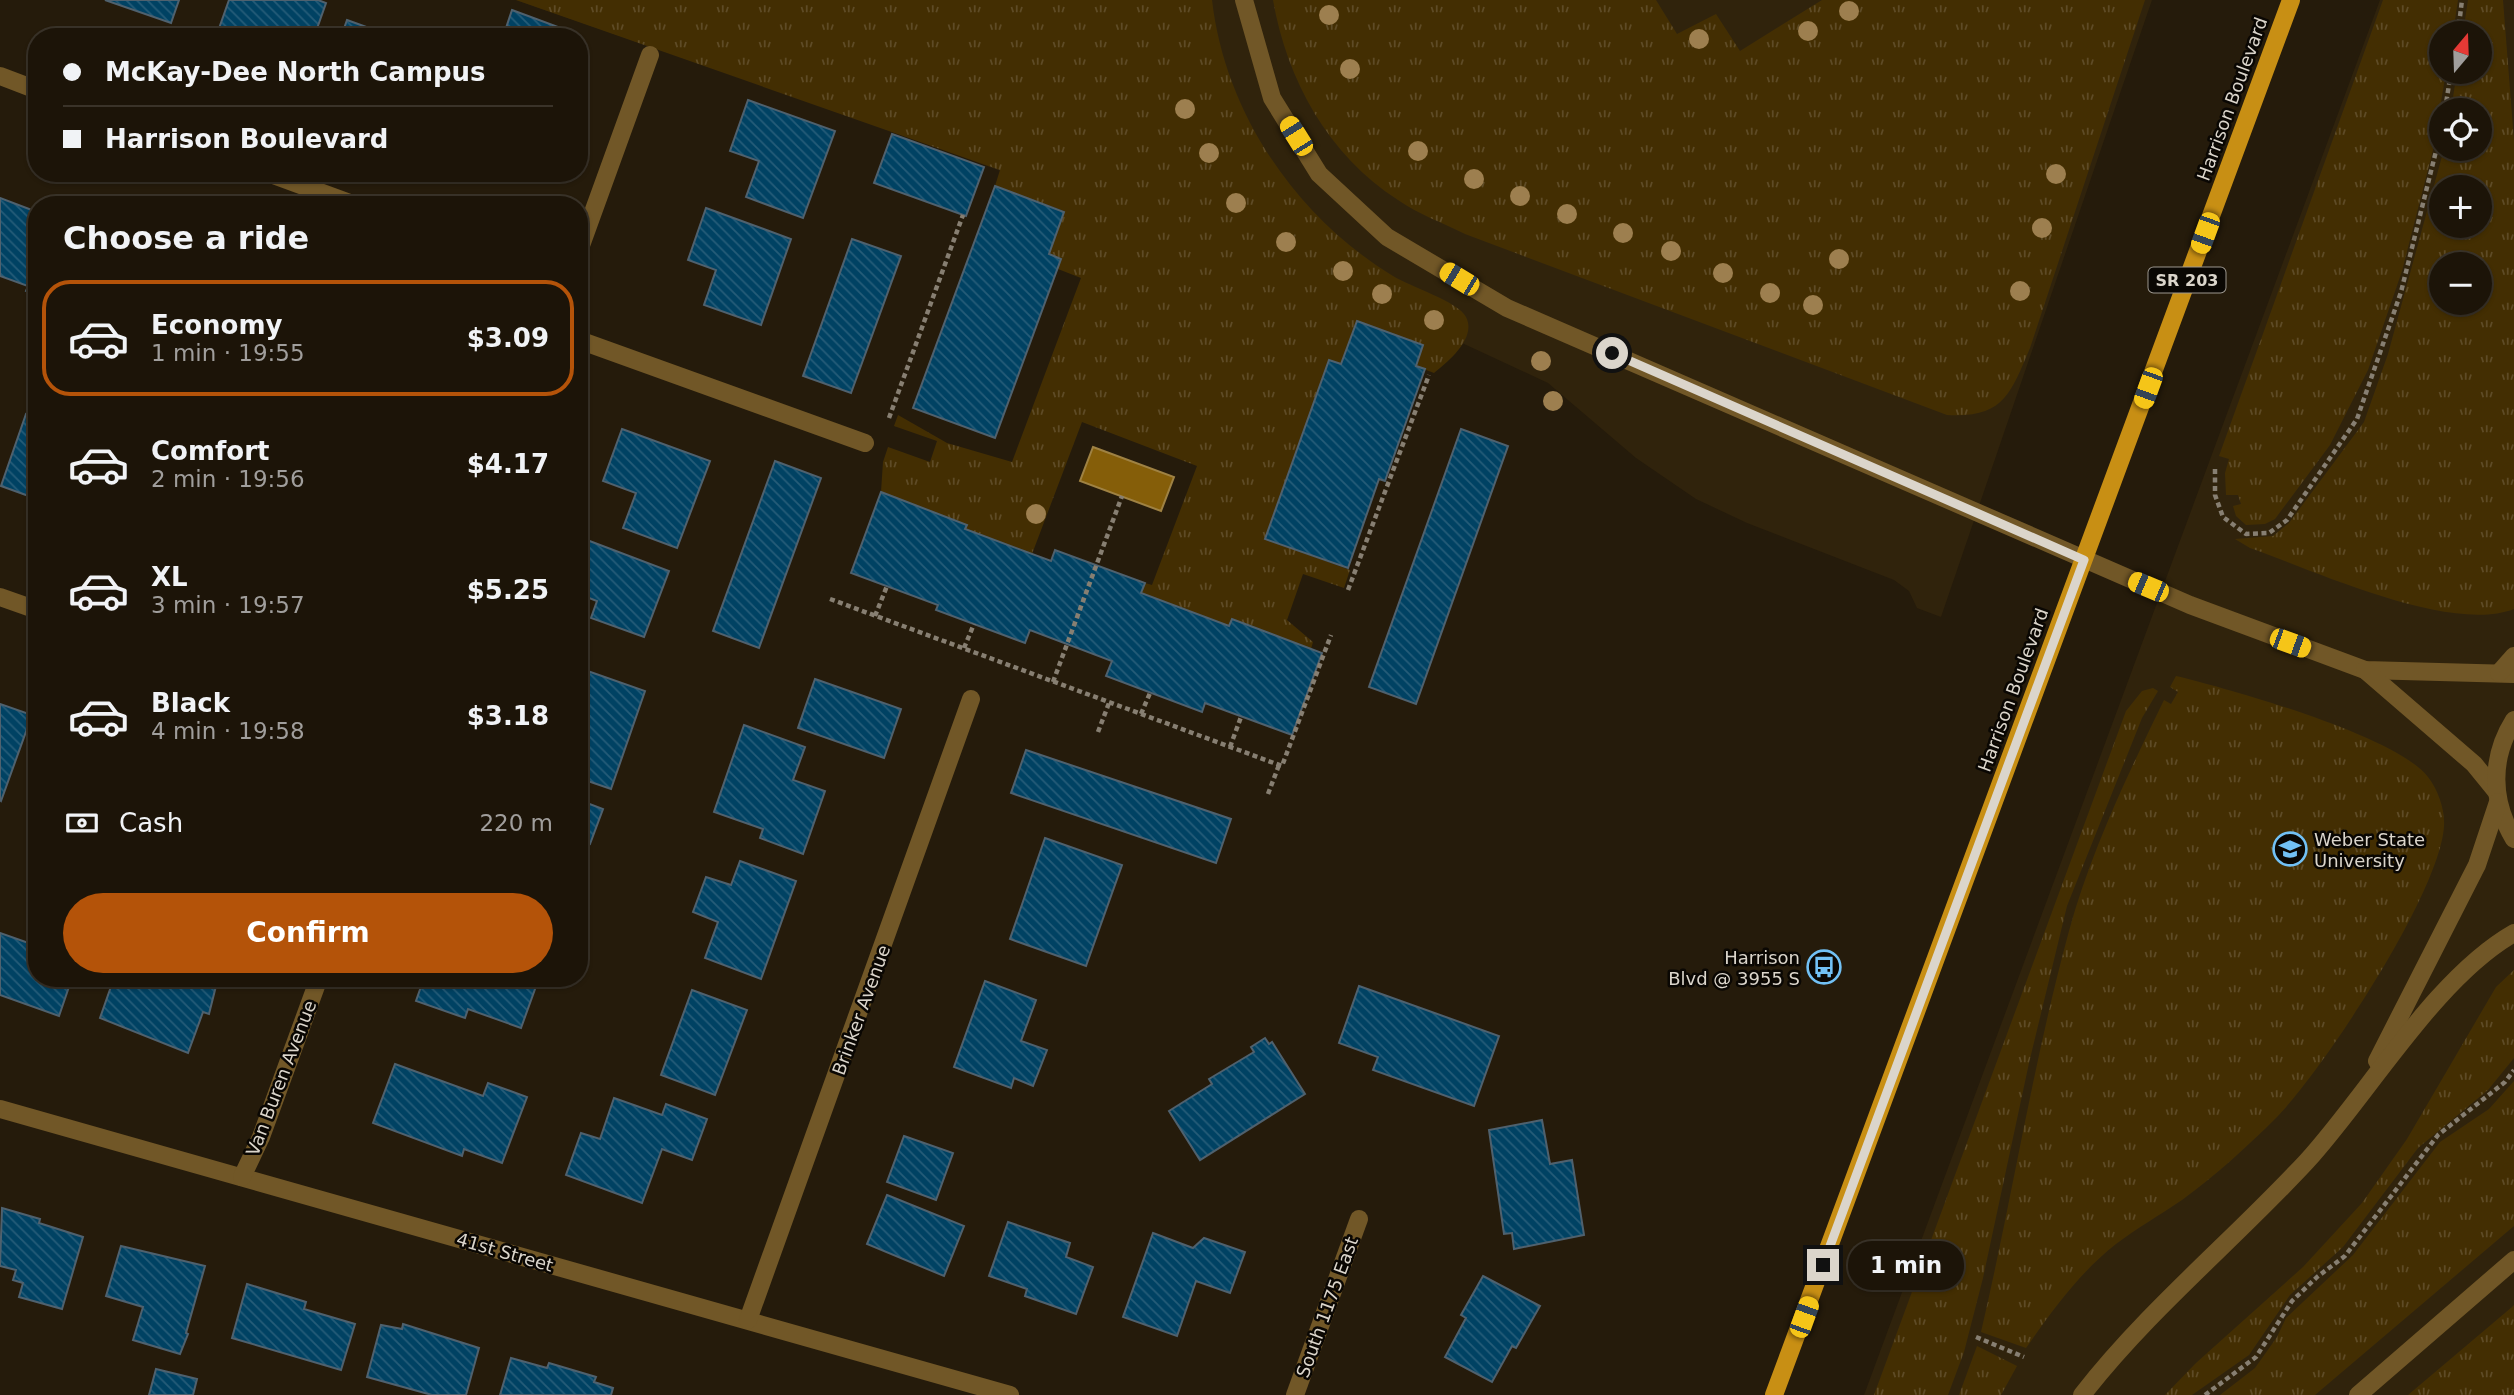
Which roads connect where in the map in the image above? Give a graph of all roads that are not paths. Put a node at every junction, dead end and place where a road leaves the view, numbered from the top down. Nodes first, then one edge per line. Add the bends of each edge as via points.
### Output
1 (1244, 0) edge
2 (2291, 0) edge
3 (650, 55) dead end
4 (0, 76) edge
5 (28, 87) edge
6 (292, 182) edge
7 (331, 196) edge
8 (588, 226) edge
9 (588, 343) edge
10 (865, 443) dead end
11 (2084, 560) junction
12 (0, 597) edge
13 (28, 607) edge
14 (2514, 656) edge
15 (2365, 670) junction
16 (2506, 674) edge
17 (971, 699) dead end
18 (2514, 720) edge
19 (2497, 796) junction
20 (2514, 839) edge
21 (2514, 933) edge
22 (316, 987) edge
23 (2362, 1091) junction
24 (0, 1109) edge
25 (242, 1177) junction
26 (1359, 1219) dead end
27 (2514, 1260) edge
28 (748, 1320) junction
29 (1010, 1395) edge
30 (1295, 1395) edge
31 (1774, 1395) edge
32 (2082, 1395) edge
33 (2358, 1395) edge

1 - 11 street via 1272,98 1319,174 1387,237 1507,307
2 - 11 main road, Harrison Boulevard / SR 203
3 - 8 street
4 - 5 street
6 - 7 street
9 - 10 street
11 - 15 street
11 - 31 main road, Harrison Boulevard / SR 203
12 - 13 street
14 - 16 street
15 - 16 street
15 - 19 street via 2474,764
17 - 28 street, Brinker Avenue
18 - 19 street via 2499,751
19 - 20 street
19 - 23 street via 2462,898
21 - 23 street via 2484,953 2446,991
22 - 25 street, Van Buren Avenue
23 - 32 street via 2309,1158 2138,1327
24 - 25 street, 41st Street
25 - 28 street, 41st Street
26 - 30 street, South 1175 East
27 - 33 street
28 - 29 street, 41st Street

